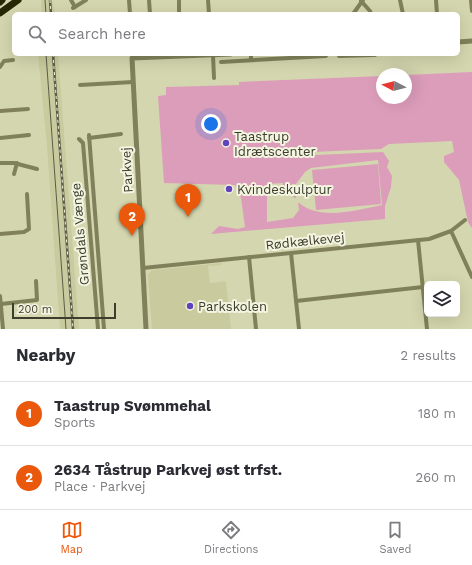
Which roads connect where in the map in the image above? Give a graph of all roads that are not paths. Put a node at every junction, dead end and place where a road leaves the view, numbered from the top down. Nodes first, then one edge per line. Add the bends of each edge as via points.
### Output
1 (18, 0) edge
2 (71, 0) edge
3 (86, 0) edge
4 (129, 0) edge
5 (149, 0) edge
6 (179, 0) edge
7 (208, 0) edge
8 (400, 0) edge
9 (436, 0) edge
10 (471, 0) edge
11 (362, 1) edge
12 (472, 11) edge
13 (130, 12) edge
14 (150, 12) edge
15 (179, 12) edge
16 (209, 12) edge
17 (354, 12) edge
18 (370, 12) edge
19 (403, 12) edge
20 (437, 12) edge
21 (0, 13) edge
22 (472, 41) edge
23 (460, 42) edge
24 (132, 56) edge
25 (213, 56) edge
26 (250, 56) edge
27 (292, 56) edge
28 (326, 56) dead end
29 (13, 60) dead end
30 (251, 60) junction
31 (221, 62) dead end
32 (0, 67) edge
33 (214, 78) dead end
34 (133, 82) junction
35 (80, 85) dead end
36 (28, 109) dead end
37 (0, 111) edge
38 (121, 134) dead end
39 (29, 135) dead end
40 (0, 138) edge
41 (79, 139) dead end
42 (17, 163) junction
43 (0, 164) edge
44 (37, 169) dead end
45 (14, 174) dead end
46 (27, 194) dead end
47 (465, 220) dead end
48 (451, 230) junction
49 (0, 234) edge
50 (418, 240) junction
51 (291, 254) junction
52 (249, 257) junction
53 (143, 268) junction
54 (472, 277) edge
55 (36, 281) dead end
56 (423, 287) junction
57 (0, 296) edge
58 (36, 301) junction
59 (296, 301) junction
60 (1, 304) edge
61 (37, 307) dead end
62 (3, 329) edge
63 (98, 329) edge
64 (104, 329) edge
65 (146, 329) edge
66 (256, 329) edge
67 (299, 329) edge
68 (427, 329) edge

1 - 21 highway
2 - 3 street via 74,7
4 - 13 street
5 - 14 street
6 - 15 street
7 - 16 street
8 - 19 street
9 - 20 street
10 - 12 street
11 - 17 street
11 - 18 street
22 - 23 street
24 - 34 street, Parkvej
25 - 33 street
26 - 30 street
27 - 28 street
27 - 30 street
29 - 32 street via 4,60
30 - 31 street
34 - 35 street
34 - 53 street, Parkvej
36 - 37 street
38 - 64 street, Parkvej via 89,136
39 - 40 street
41 - 63 street, Grøndals Vænge via 83,143
42 - 43 street
42 - 44 street
42 - 45 street
46 - 49 street via 29,229 24,232
47 - 48 street, Rødkælkevej
48 - 50 street, Rødkælkevej via 440,236
48 - 54 street
50 - 51 street, Rødkælkevej
50 - 56 street
51 - 52 street, Rødkælkevej
51 - 59 street
52 - 53 street, Rødkælkevej
52 - 66 street
53 - 65 street, Parkvej
55 - 58 street
56 - 59 street
56 - 68 street
57 - 60 street
58 - 60 street
58 - 61 street
59 - 67 street
60 - 62 street

